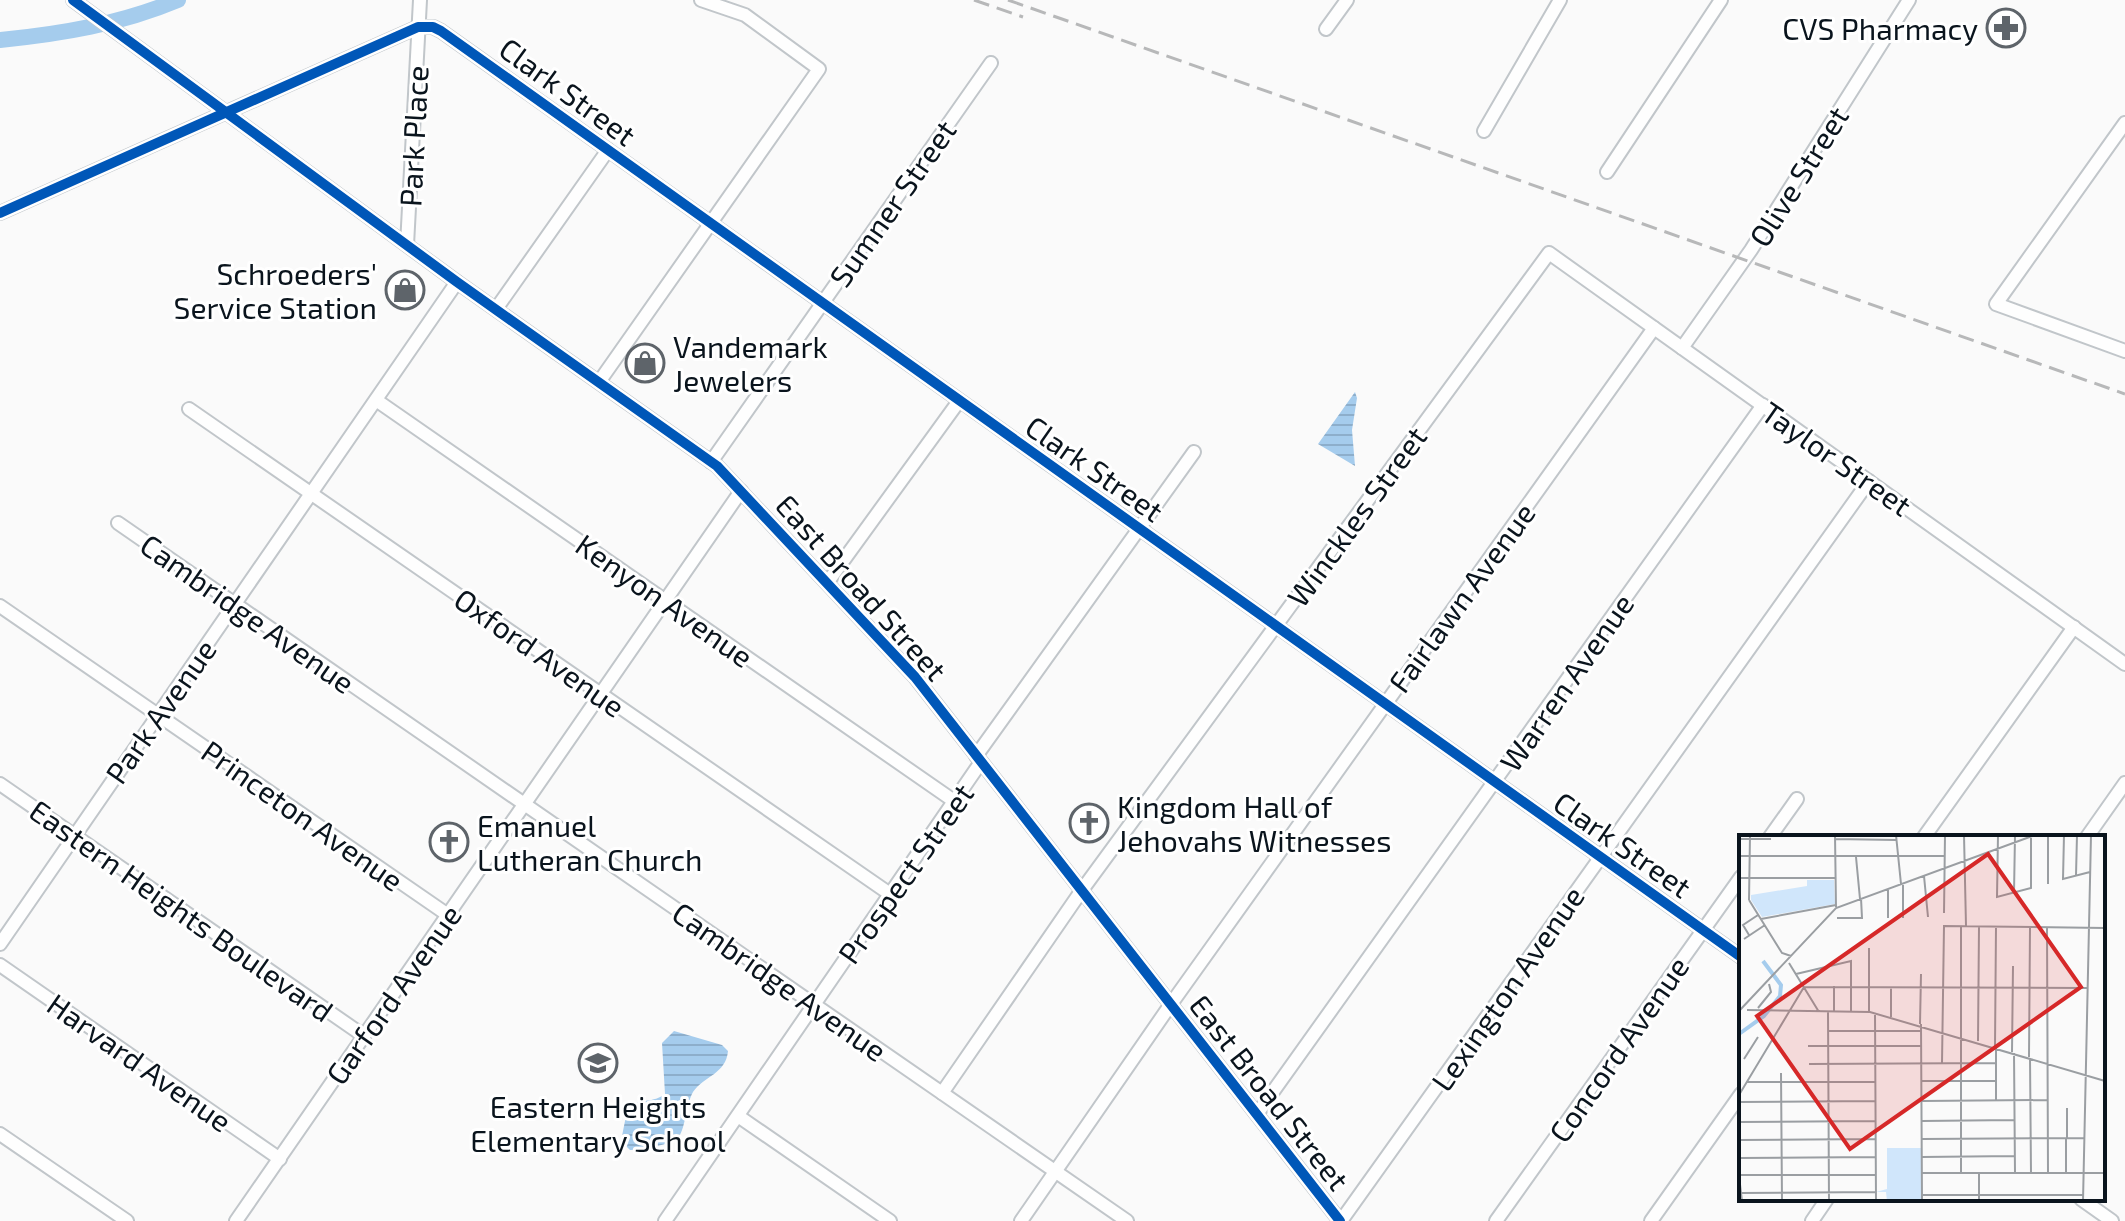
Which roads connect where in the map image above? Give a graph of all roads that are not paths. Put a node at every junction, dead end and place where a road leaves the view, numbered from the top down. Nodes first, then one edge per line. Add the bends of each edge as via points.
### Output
1 (73, 0) edge
2 (420, 0) edge
3 (701, 0) edge
4 (1347, 0) edge
5 (1560, 0) edge
6 (1721, 0) edge
7 (1909, 0) edge
8 (418, 27) junction
9 (1326, 29) dead end
10 (991, 63) dead end
11 (226, 113) junction
12 (2125, 123) edge
13 (1484, 131) dead end
14 (608, 150) junction
15 (1607, 172) dead end
16 (0, 213) edge
17 (712, 224) junction
18 (407, 245) junction
19 (1549, 253) joint
20 (457, 282) junction
21 (822, 303) junction
22 (496, 309) junction
23 (1654, 328) junction
24 (1682, 348) junction
25 (2123, 348) edge
26 (599, 382) junction
27 (376, 400) junction
28 (959, 401) junction
29 (1763, 405) junction
30 (189, 409) dead end
31 (1194, 452) dead end
32 (711, 462) junction
33 (1869, 481) junction
34 (741, 491) junction
35 (312, 494) junction
36 (118, 523) dead end
37 (1140, 529) junction
38 (827, 583) junction
39 (665, 600) junction
40 (235, 604) junction
41 (0, 606) edge
42 (1276, 626) junction
43 (2074, 627) junction
44 (2125, 664) edge
45 (601, 694) junction
46 (1385, 704) junction
47 (158, 715) junction
48 (979, 759) junction
49 (1495, 782) junction
50 (2125, 783) edge
51 (0, 784) edge
52 (1797, 799) dead end
53 (954, 801) junction
54 (524, 804) junction
55 (1771, 835) edge
56 (1925, 835) edge
57 (2088, 835) edge
58 (74, 836) junction
59 (1600, 857) junction
60 (1739, 880) edge
61 (1082, 890) junction
62 (890, 894) junction
63 (448, 915) junction
64 (1703, 930) junction
65 (0, 944) edge
66 (1739, 956) edge
67 (0, 965) edge
68 (814, 1004) junction
69 (1171, 1004) junction
70 (364, 1036) junction
71 (942, 1093) junction
72 (1739, 1097) edge
73 (1257, 1114) junction
74 (738, 1116) junction
75 (0, 1134) edge
76 (280, 1159) junction
77 (1055, 1171) junction
78 (1826, 1201) edge
79 (2084, 1201) edge
80 (127, 1221) edge
81 (236, 1221) edge
82 (665, 1221) edge
83 (890, 1221) edge
84 (1021, 1221) edge
85 (1127, 1221) edge
86 (1341, 1221) edge
87 (1496, 1221) edge
88 (1651, 1221) edge
89 (1812, 1221) edge
90 (2112, 1221) edge

1 - 11 street, East Broad Street
2 - 8 street, Park Place
3 - 17 street via 745,15 819,69
4 - 9 street
5 - 13 street
6 - 15 street
7 - 24 street, Olive Street via 1751,250
8 - 11 street
8 - 14 street, Clark Street via 433,27 450,36
8 - 18 street, Park Place
10 - 21 street, Sumner Street
11 - 16 street
11 - 18 street, East Broad Street
12 - 25 street via 1996,304
14 - 17 street, Clark Street
14 - 22 street
17 - 21 street, Clark Street
17 - 26 street
18 - 20 street, East Broad Street
19 - 23 street, Taylor Street
19 - 42 street, Winckles Street
20 - 22 street, East Broad Street
20 - 27 street, Park Avenue
21 - 28 street, Clark Street
21 - 32 street, Sumner Street
22 - 26 street, East Broad Street
23 - 24 street, Taylor Street
23 - 46 street, Fairlawn Avenue
24 - 29 street, Taylor Street
26 - 32 street, East Broad Street
27 - 35 street, Park Avenue
27 - 39 street, Kenyon Avenue
28 - 37 street, Clark Street
28 - 38 street
29 - 33 street, Taylor Street
29 - 49 street, Warren Avenue
30 - 35 street, Oxford Avenue
31 - 37 street, Prospect Street
32 - 34 street, East Broad Street
33 - 43 street, Taylor Street
33 - 59 street, Lexington Avenue
34 - 38 street, East Broad Street
34 - 39 street, Garford Avenue
35 - 40 street, Park Avenue
35 - 45 street, Oxford Avenue
36 - 40 street, Cambridge Avenue
37 - 42 street, Clark Street
37 - 48 street, Prospect Street
38 - 48 street, East Broad Street via 894,652
39 - 45 street, Garford Avenue
39 - 53 street, Kenyon Avenue
40 - 47 street, Park Avenue
40 - 54 street, Cambridge Avenue
41 - 47 street, Princeton Avenue
42 - 46 street, Clark Street
42 - 61 street, Winckles Street
43 - 44 street, Taylor Street
43 - 56 street
45 - 54 street, Garford Avenue
45 - 62 street, Oxford Avenue
46 - 49 street, Clark Street
46 - 69 street, Fairlawn Avenue
47 - 58 street, Park Avenue
47 - 63 street, Princeton Avenue
48 - 53 street, Prospect Street
48 - 61 street, East Broad Street
49 - 59 street, Clark Street
49 - 73 street, Warren Avenue
50 - 57 street
51 - 58 street, Eastern Heights Boulevard
52 - 55 street
53 - 62 street, Prospect Street
54 - 63 street, Garford Avenue
54 - 68 street, Cambridge Avenue
58 - 65 street, Park Avenue
58 - 70 street, Eastern Heights Boulevard
59 - 64 street, Clark Street
59 - 86 street, Lexington Avenue
60 - 64 street, Concord Avenue
61 - 69 street, East Broad Street
61 - 71 street, Winckles Street
62 - 68 street, Prospect Street
63 - 70 street, Garford Avenue
64 - 66 street, Clark Street
64 - 87 street, Concord Avenue
67 - 76 street, Harvard Avenue
68 - 71 street, Cambridge Avenue
68 - 74 street, Prospect Street
69 - 73 street, East Broad Street
69 - 77 street, Fairlawn Avenue
70 - 76 street, Garford Avenue
71 - 77 street, Cambridge Avenue
72 - 88 street
73 - 86 street, East Broad Street
74 - 82 street, Prospect Street
74 - 83 street
75 - 80 street
76 - 81 street, Garford Avenue
77 - 84 street, Fairlawn Avenue
77 - 85 street, Cambridge Avenue
78 - 89 street
79 - 90 street

